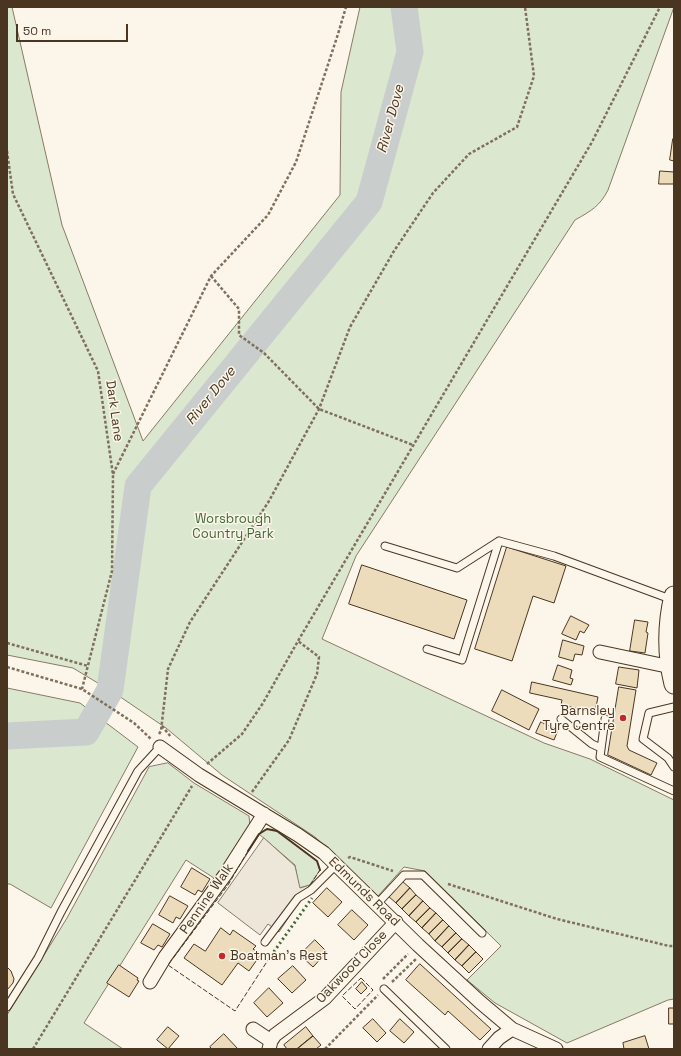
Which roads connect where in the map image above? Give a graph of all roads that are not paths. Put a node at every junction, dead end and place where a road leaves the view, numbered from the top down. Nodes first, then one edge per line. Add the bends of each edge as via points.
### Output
1 (499, 541) junction
2 (385, 546) dead end
3 (674, 598) edge
4 (428, 649) dead end
5 (600, 652) dead end
6 (672, 676) edge
7 (674, 707) edge
8 (561, 719) dead end
9 (605, 719) dead end
10 (157, 744) joint
11 (601, 748) junction
12 (674, 767) edge
13 (674, 791) edge
14 (264, 814) junction
15 (336, 865) junction
16 (377, 904) junction
17 (396, 922) junction
18 (482, 933) dead end
19 (265, 942) dead end
20 (150, 982) dead end
21 (382, 991) road end
22 (7, 1008) edge
23 (253, 1029) dead end
24 (512, 1029) junction
25 (270, 1045) edge
26 (446, 1049) edge
27 (489, 1049) edge
28 (556, 1049) edge

1 - 2 lane via 457,568
1 - 3 lane via 554,556
1 - 4 lane via 462,660
3 - 6 main road via 668,647
5 - 6 street
7 - 12 lane via 649,713 643,739 668,758
8 - 11 lane via 592,744
9 - 11 lane
10 - 14 street, Edmunds Road via 199,775
10 - 22 lane via 138,771 38,958
11 - 13 lane via 600,757
14 - 15 street, Edmunds Road via 324,853
14 - 20 street, Pennine Walk via 225,876 165,957
15 - 16 street, Edmunds Road
15 - 19 lane via 311,890 298,898
16 - 17 street, Edmunds Road
16 - 18 lane via 404,875 422,875
17 - 24 street, Edmunds Road via 421,948
17 - 25 street, Oakwood Close via 325,998 275,1036
21 - 26 lane
23 - 25 street, Oakwood Close
24 - 27 street
24 - 28 street, Edmunds Road

